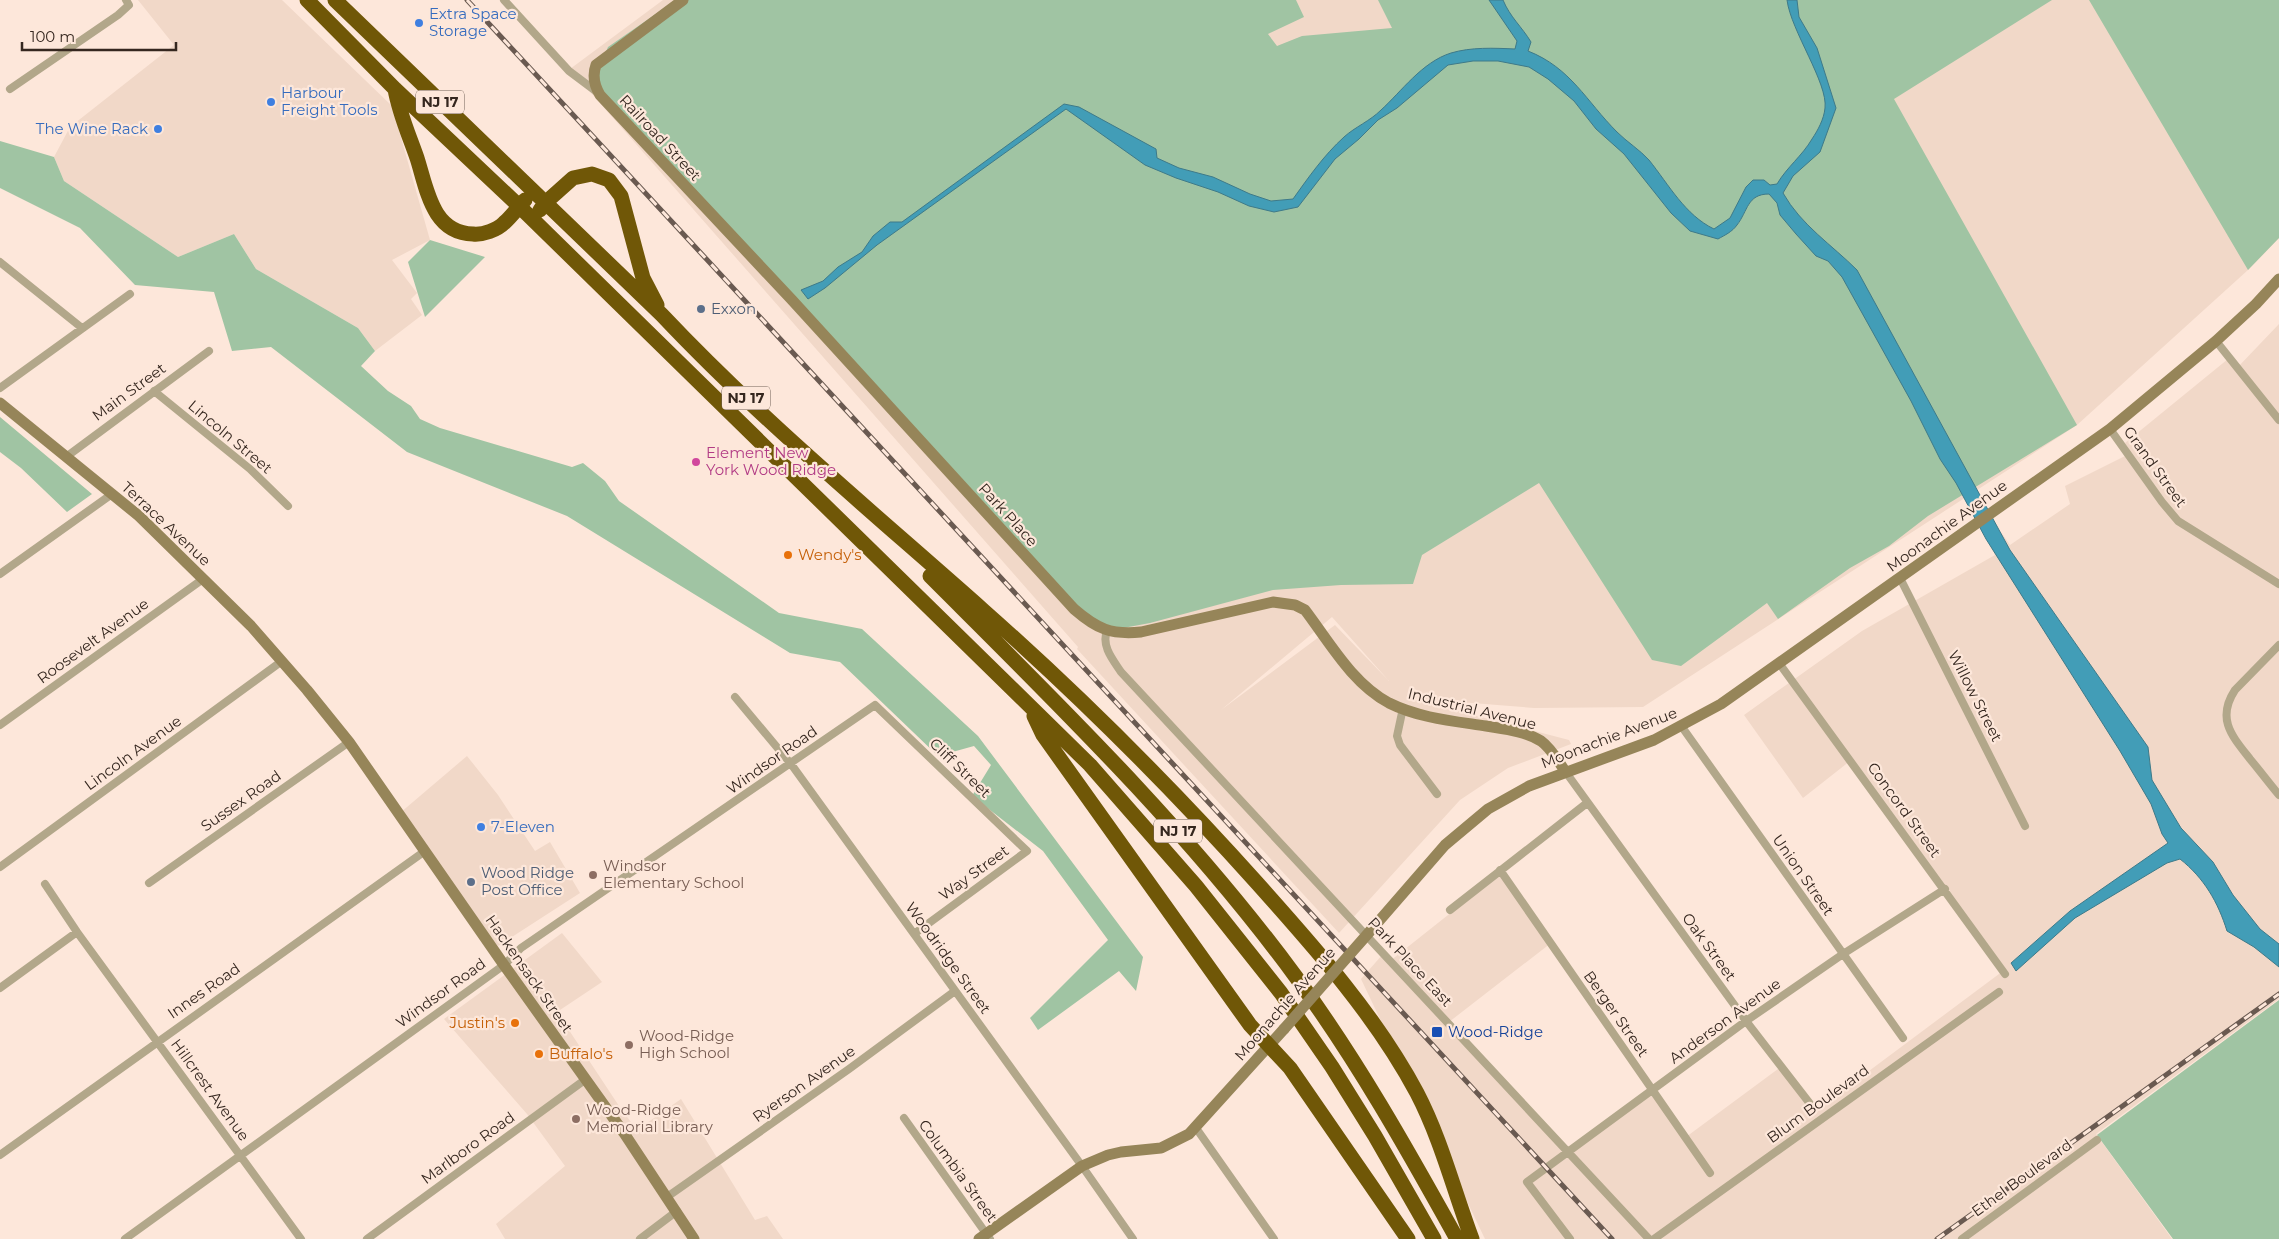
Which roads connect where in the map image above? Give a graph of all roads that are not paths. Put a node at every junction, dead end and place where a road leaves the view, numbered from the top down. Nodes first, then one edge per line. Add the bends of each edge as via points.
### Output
1 (307, 0) edge
2 (335, 0) edge
3 (504, 0) edge
4 (683, 0) edge
5 (128, 3) edge
6 (10, 89) dead end
7 (395, 89) junction
8 (600, 95) junction
9 (533, 192) junction
10 (545, 203) junction
11 (519, 206) junction
12 (536, 223) junction
13 (0, 262) edge
14 (2279, 279) edge
15 (130, 294) dead end
16 (792, 300) joint
17 (662, 315) junction
18 (82, 328) junction
19 (2216, 341) junction
20 (209, 351) dead end
21 (0, 388) edge
22 (154, 391) junction
23 (0, 403) edge
24 (2279, 420) edge
25 (2110, 430) junction
26 (66, 456) junction
27 (832, 478) junction
28 (112, 494) junction
29 (288, 506) dead end
30 (0, 574) edge
31 (1900, 578) junction
32 (203, 579) junction
33 (2279, 584) edge
34 (1107, 631) junction
35 (2279, 644) edge
36 (282, 662) junction
37 (1779, 663) junction
38 (299, 681) joint
39 (735, 697) dead end
40 (875, 706) joint
41 (1403, 708) junction
42 (1032, 710) junction
43 (0, 725) edge
44 (1682, 727) junction
45 (349, 742) junction
46 (791, 764) junction
47 (1565, 771) junction
48 (1437, 794) dead end
49 (2279, 795) edge
50 (1588, 802) junction
51 (2025, 826) dead end
52 (424, 851) junction
53 (1027, 851) joint
54 (0, 867) edge
55 (1500, 870) junction
56 (149, 883) dead end
57 (45, 884) dead end
58 (1945, 889) junction
59 (1450, 910) dead end
60 (77, 932) junction
61 (914, 934) junction
62 (1843, 954) junction
63 (504, 965) junction
64 (1334, 972) junction
65 (2005, 974) dead end
66 (0, 988) edge
67 (954, 991) junction
68 (1999, 992) dead end
69 (1746, 1021) junction
70 (1903, 1038) dead end
71 (157, 1041) junction
72 (1269, 1046) junction
73 (586, 1079) junction
74 (1653, 1091) junction
75 (1811, 1106) dead end
76 (904, 1118) dead end
77 (1196, 1128) junction
78 (2097, 1140) dead end
79 (1568, 1152) junction
80 (0, 1155) edge
81 (242, 1155) junction
82 (1082, 1166) junction
83 (1710, 1173) dead end
84 (667, 1197) junction
85 (677, 1212) junction
86 (985, 1237) edge
87 (125, 1239) edge
88 (301, 1239) edge
89 (367, 1239) edge
90 (640, 1239) edge
91 (694, 1239) edge
92 (1132, 1239) edge
93 (1274, 1239) edge
94 (1408, 1239) edge
95 (1434, 1239) edge
96 (1457, 1239) edge
97 (1472, 1239) edge
98 (1570, 1239) edge
99 (1649, 1239) edge
100 (1654, 1239) edge
101 (1962, 1239) edge

1 - 7 highway, NJ 17
2 - 9 highway, NJ 17
3 - 8 street, Railroad Street via 569,71
4 - 8 main road via 596,65 593,73 595,88
5 - 6 street via 118,15
7 - 11 highway, NJ 17
7 - 11 highway via 398,107 431,202 442,222 464,234 475,234 505,223
8 - 16 main road, Railroad Street
9 - 10 highway, NJ 17
9 - 11 highway
10 - 12 highway
10 - 17 highway, NJ 17
10 - 17 highway via 573,178 592,174 610,180 620,196 643,278
11 - 12 highway, NJ 17
12 - 42 highway, NJ 17
13 - 18 street
14 - 19 main road, Moonachie Avenue
15 - 18 street
16 - 34 main road, Park Place via 1074,609 1091,624
17 - 27 highway, NJ 17
18 - 21 street
19 - 24 street
19 - 25 main road, Moonachie Avenue
20 - 22 street, Main Street
22 - 26 street, Main Street
22 - 29 street, Lincoln Street via 250,469
23 - 26 main road, Terrace Avenue
25 - 31 main road, Moonachie Avenue
25 - 33 street, Grand Street via 2178,521
26 - 28 main road, Terrace Avenue
27 - 64 highway via 984,610 1102,720 1202,821
27 - 96 highway, NJ 17 via 1092,738 1218,878 1296,977 1349,1053
28 - 30 street
28 - 32 main road, Terrace Avenue
31 - 37 main road, Moonachie Avenue
31 - 51 street, Willow Street
32 - 36 main road, Terrace Avenue
32 - 43 street, Roosevelt Avenue
34 - 41 main road, Industrial Avenue via 1122,634 1141,632 1273,602 1295,605 1305,610 1364,685
34 - 79 street, Park Place East via 1105,644 1122,672
35 - 49 street via 2235,690 2226,718 2233,737
36 - 38 main road, Terrace Avenue
36 - 54 street, Lincoln Avenue
37 - 44 main road, Moonachie Avenue
37 - 58 street, Concord Street
38 - 45 main road, Hackensack Street
39 - 46 street, Woodridge Street
40 - 46 street, Windsor Road
40 - 53 street, Cliff Street
41 - 47 main road, Industrial Avenue via 1531,737 1552,752
41 - 48 street via 1398,736 1400,745
42 - 72 highway via 1043,735 1250,1025
42 - 95 highway, NJ 17 via 1090,765 1152,833 1281,993 1375,1136
44 - 47 main road, Moonachie Avenue
44 - 62 street, Union Street
45 - 52 main road, Hackensack Street
45 - 56 street, Sussex Road
46 - 61 street, Woodridge Street
46 - 63 street, Windsor Road via 521,948
47 - 50 street, Oak Street
47 - 64 main road, Moonachie Avenue, bridge via 1510,795 1462,829
50 - 55 street
50 - 69 street, Oak Street
52 - 63 main road, Hackensack Street
52 - 71 street, Innes Road
53 - 61 street, Way Street
55 - 59 street
55 - 74 street, Berger Street
57 - 60 street, Hillcrest Avenue
58 - 62 street, Anderson Avenue
58 - 65 street, Concord Street
60 - 66 street
60 - 71 street, Hillcrest Avenue
61 - 67 street, Woodridge Street
62 - 69 street, Anderson Avenue
62 - 70 street, Union Street
63 - 73 main road, Hackensack Street
63 - 81 street, Windsor Road
64 - 72 main road, Moonachie Avenue, bridge
64 - 97 highway via 1385,1042 1418,1095
67 - 82 street, Woodridge Street
67 - 84 street, Ryerson Avenue
68 - 100 street, Blum Boulevard
69 - 74 street, Anderson Avenue
69 - 75 street, Oak Street
71 - 80 street, Innes Road
71 - 81 street, Hillcrest Avenue
72 - 77 main road, Moonachie Avenue
72 - 94 highway via 1290,1068
73 - 84 main road, Hackensack Street
73 - 89 street, Marlboro Road
74 - 79 street, Anderson Avenue
74 - 83 street, Berger Street
76 - 86 street, Columbia Street
77 - 82 main road, Moonachie Avenue via 1161,1148 1108,1155
77 - 93 street
78 - 101 street, Ethel Boulevard
79 - 98 street, Anderson Avenue via 1527,1182
79 - 99 street, Park Place East
81 - 87 street, Windsor Road
81 - 88 street, Hillcrest Avenue
82 - 86 main road, Moonachie Avenue
82 - 92 street, Woodridge Street
84 - 85 main road, Hackensack Street
85 - 90 street
85 - 91 main road, Hackensack Street

